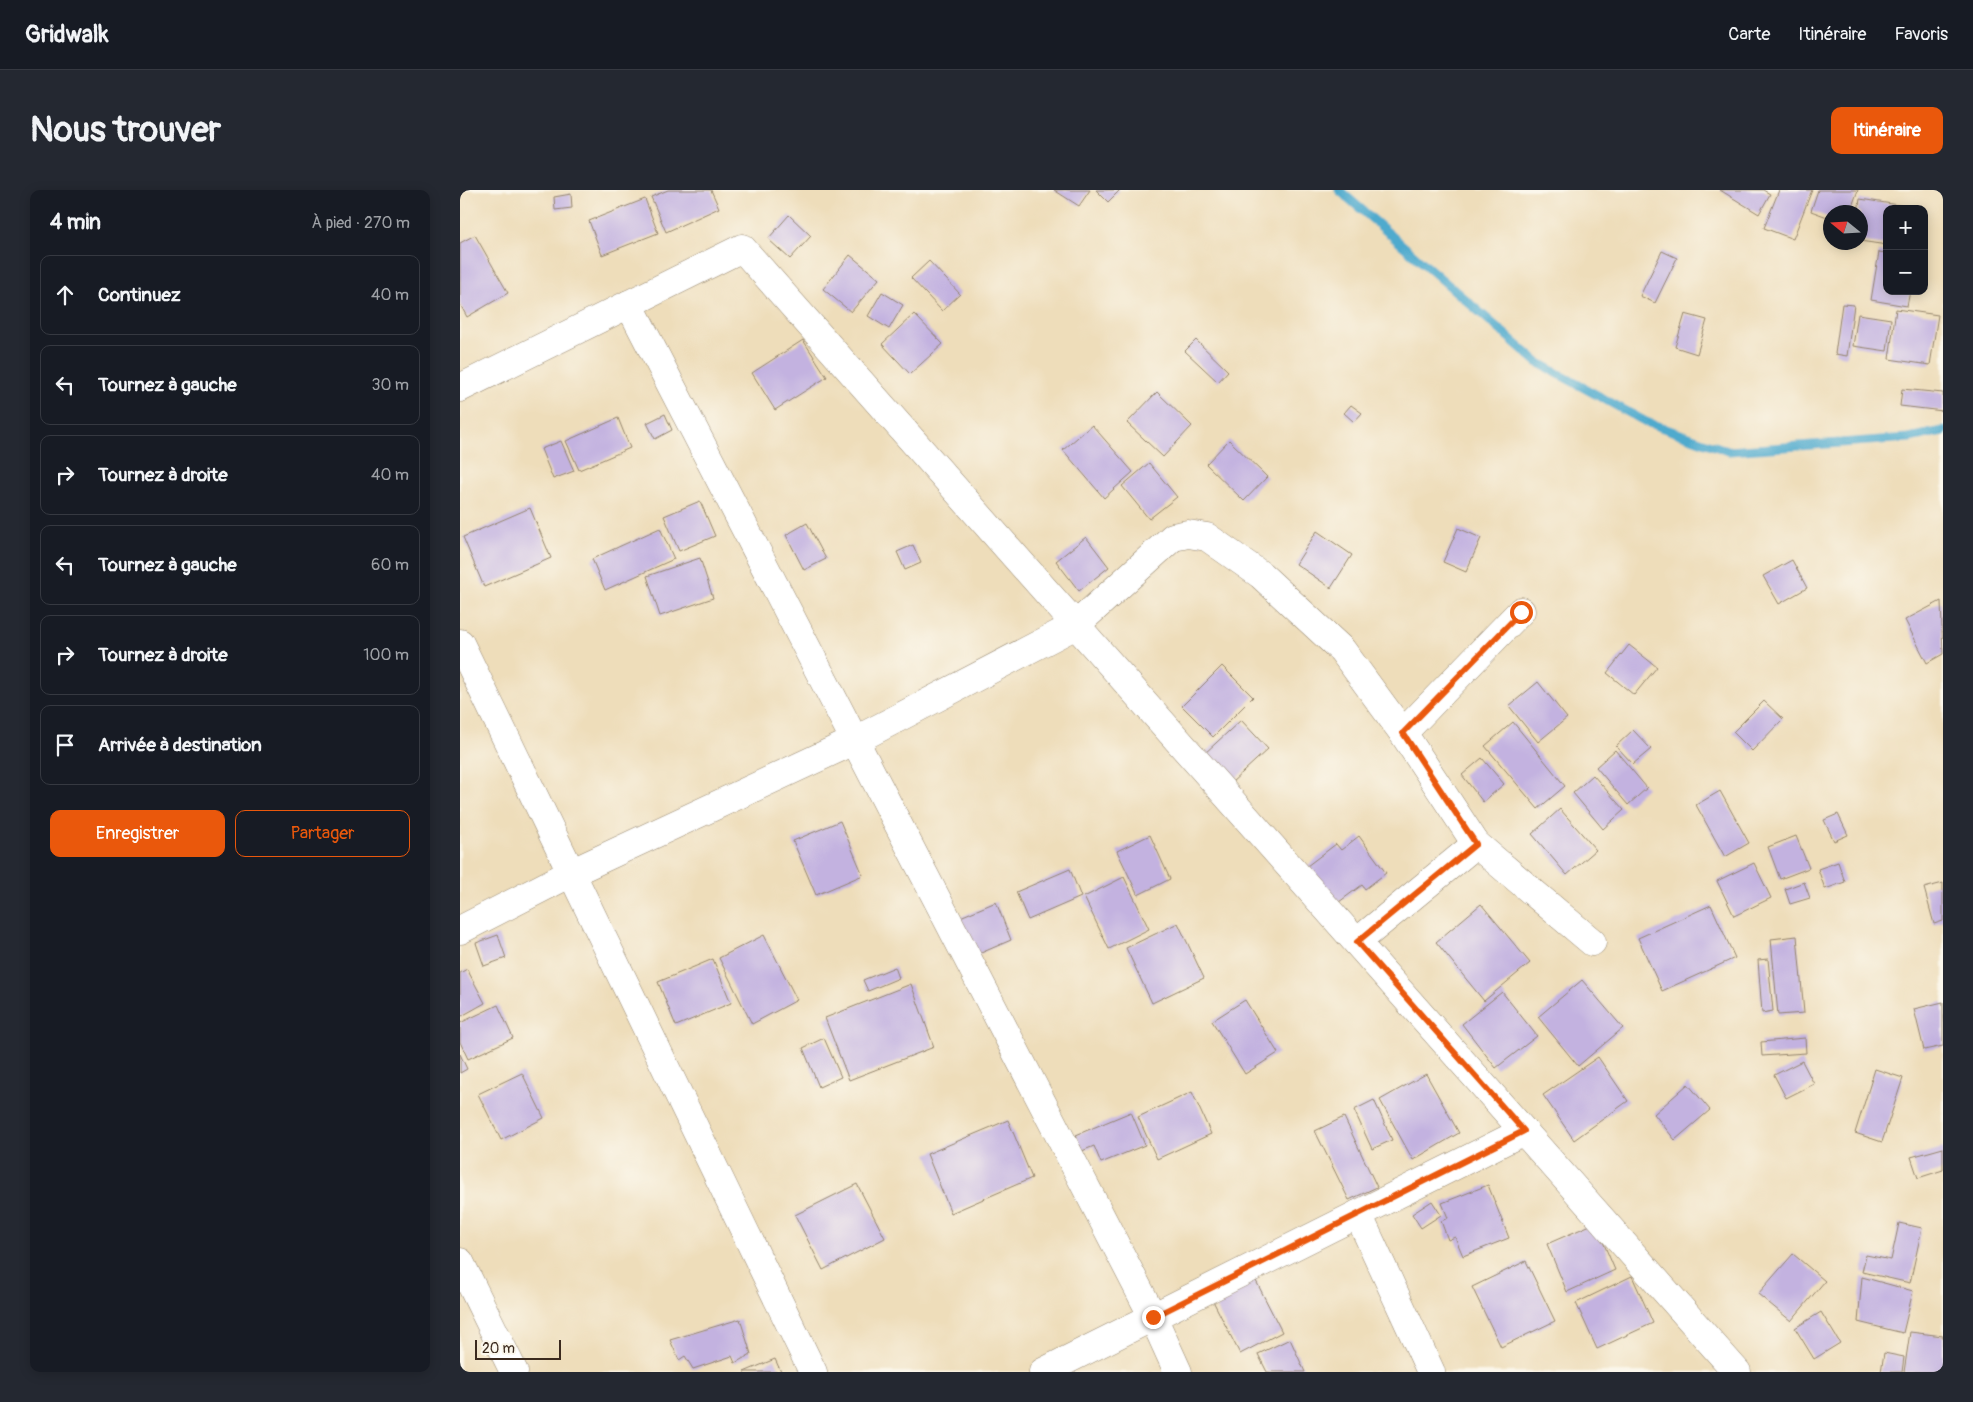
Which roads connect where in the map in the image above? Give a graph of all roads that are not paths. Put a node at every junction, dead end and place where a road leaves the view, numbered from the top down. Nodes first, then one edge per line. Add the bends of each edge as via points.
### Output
1 (629, 304) junction
2 (460, 388) edge
3 (1521, 612) dead end
4 (1076, 625) junction
5 (460, 643) edge
6 (1403, 733) junction
7 (854, 741) junction
8 (1476, 844) junction
9 (571, 873) junction
10 (460, 930) edge
11 (1357, 942) junction
12 (1592, 942) dead end
13 (1524, 1131) junction
14 (1358, 1214) junction
15 (460, 1262) edge
16 (1153, 1317) junction
17 (514, 1372) edge
18 (813, 1372) edge
19 (1043, 1372) edge
20 (1178, 1372) edge
21 (1431, 1372) edge
22 (1737, 1372) edge

1 - 2 street
1 - 4 street via 742,248
1 - 7 street
3 - 6 street
4 - 6 street via 1173,537 1188,534 1207,537 1261,574 1342,650
4 - 7 street
4 - 11 street
5 - 9 street
6 - 8 street
7 - 9 street
7 - 16 street
8 - 11 street
8 - 12 street
9 - 10 street
9 - 18 street
11 - 13 street
13 - 14 street
13 - 22 street
14 - 16 street
14 - 21 street
15 - 17 street
16 - 19 street
16 - 20 street

